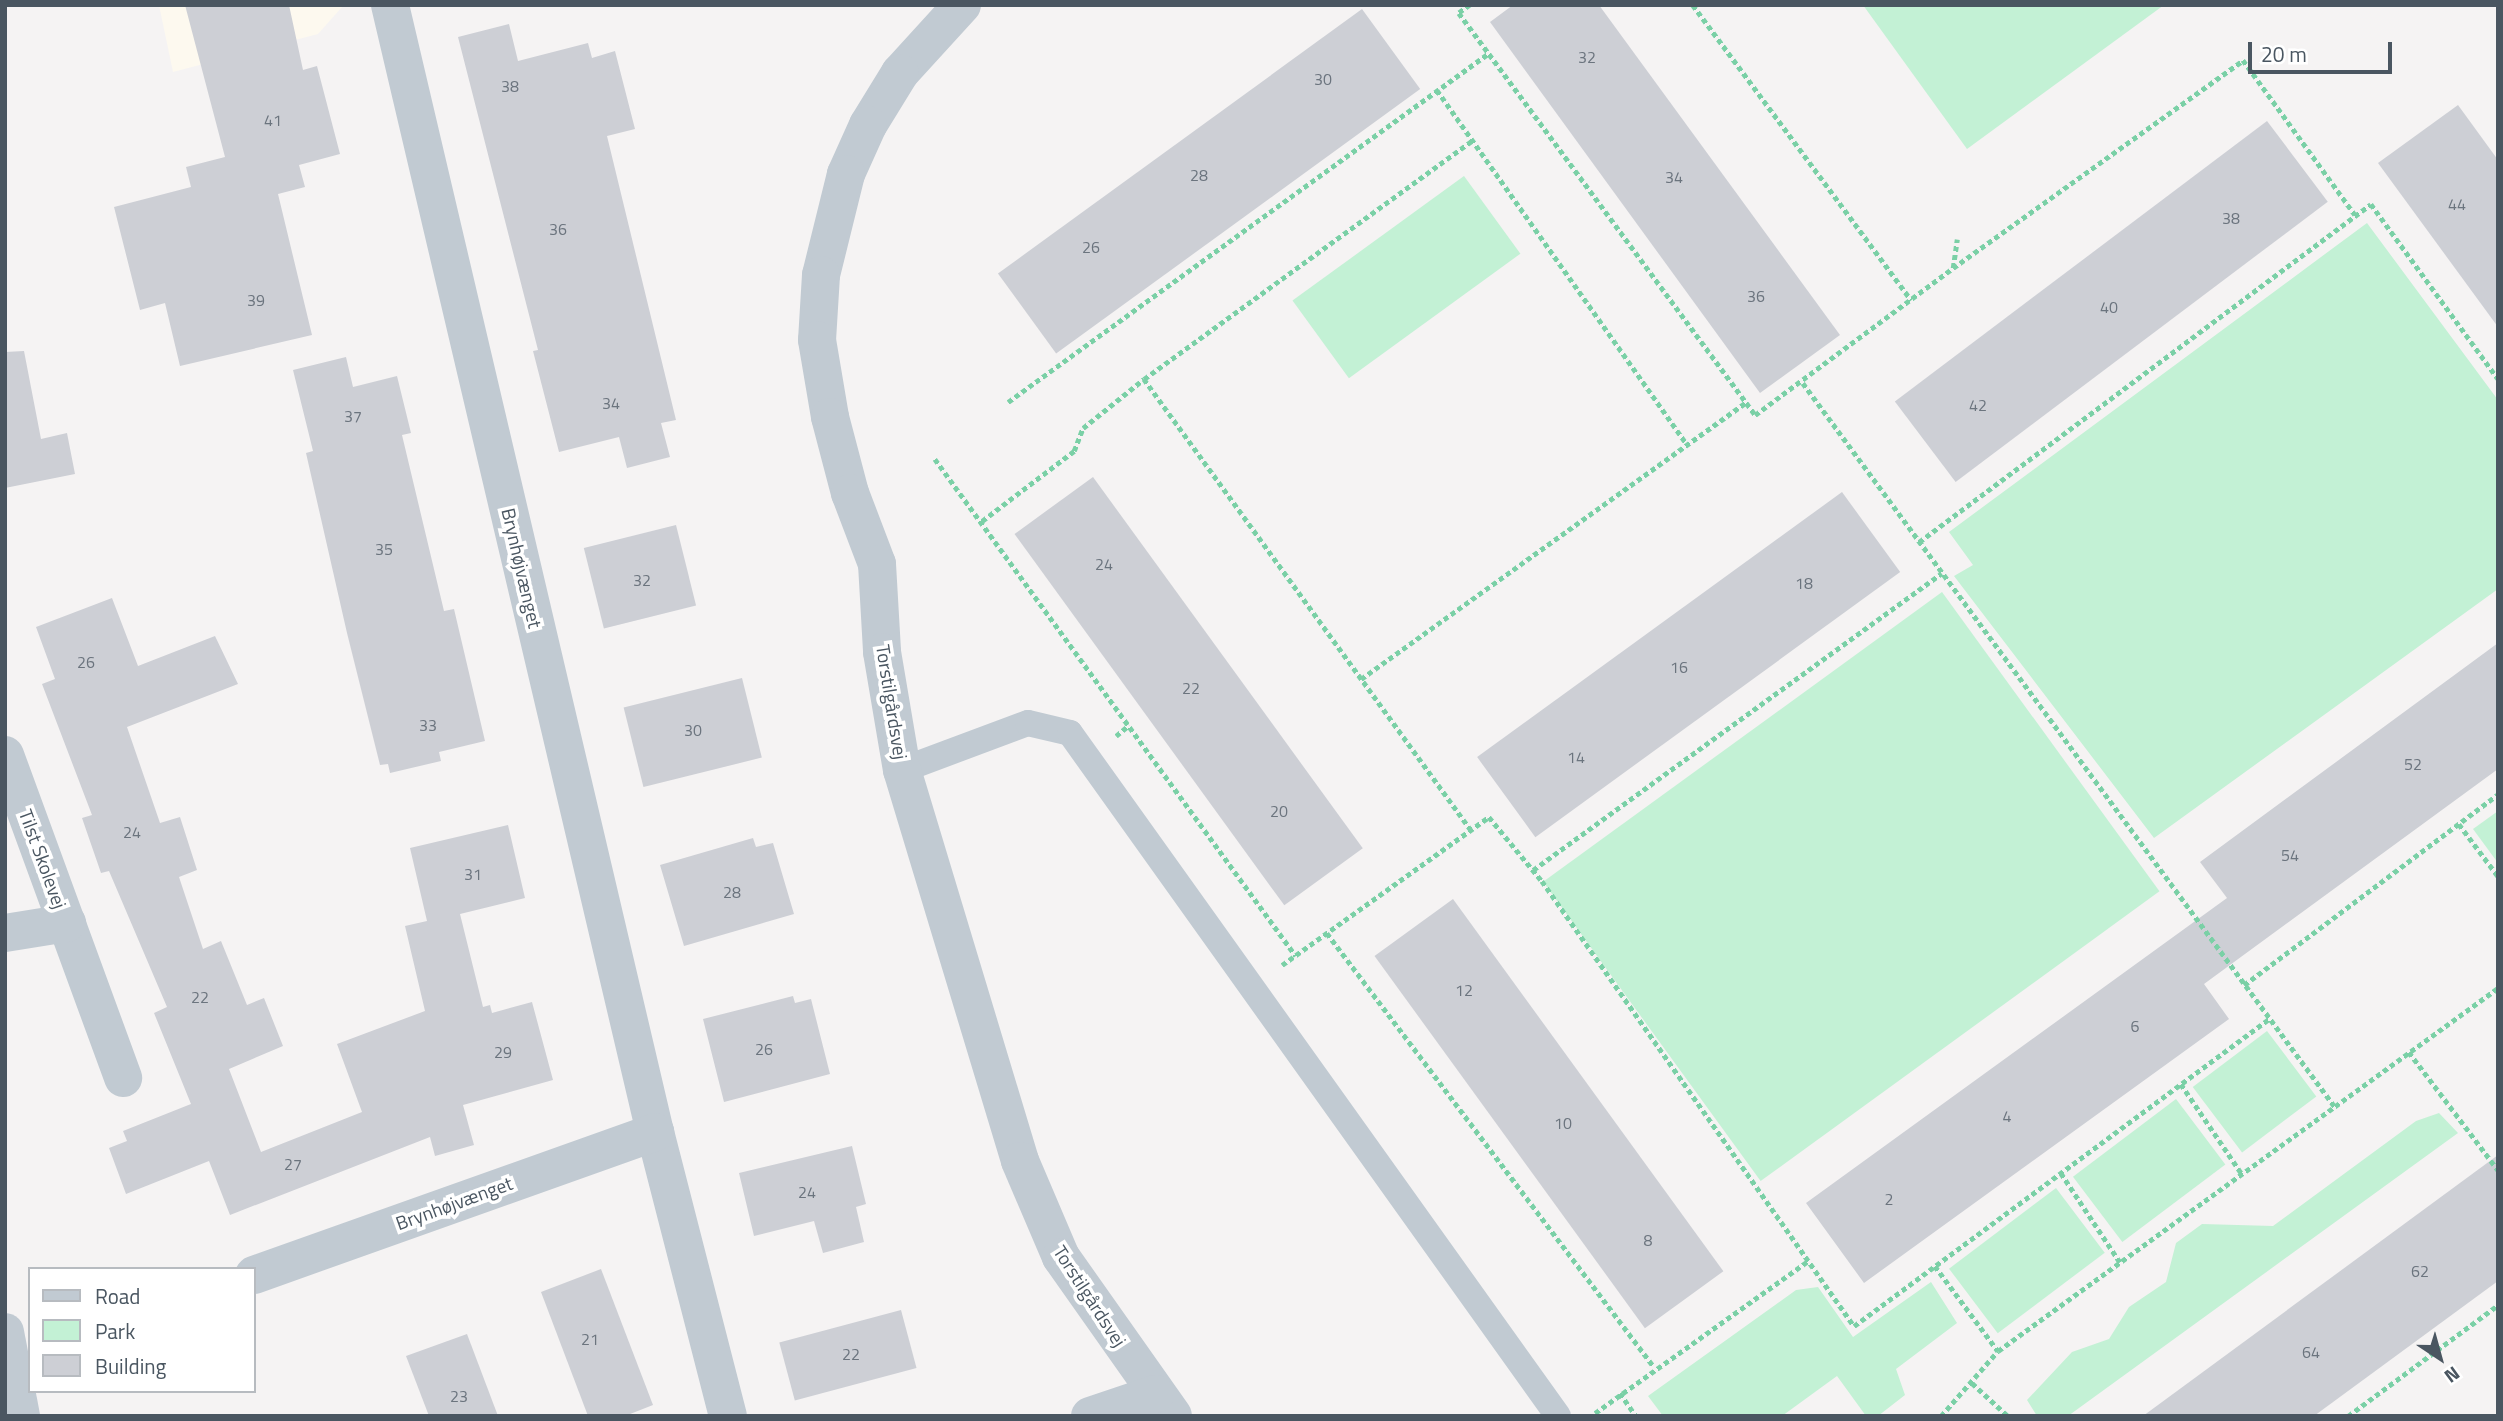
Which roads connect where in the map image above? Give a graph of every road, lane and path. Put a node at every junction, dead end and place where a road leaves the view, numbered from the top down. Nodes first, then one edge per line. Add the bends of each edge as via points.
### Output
1 (390, 5) edge
2 (962, 5) edge
3 (1469, 5) edge
4 (1693, 5) edge
5 (1489, 53) junction
6 (1437, 90) junction
7 (1473, 140) junction
8 (2355, 215) junction
9 (1957, 239) dead end
10 (1953, 268) junction
11 (1911, 300) junction
12 (1144, 379) junction
13 (2498, 379) edge
14 (1803, 383) junction
15 (1008, 402) dead end
16 (1746, 402) junction
17 (1686, 443) junction
18 (935, 458) dead end
19 (982, 521) junction
20 (1919, 542) junction
21 (1942, 573) junction
22 (1361, 679) junction
23 (5, 755) edge
24 (902, 770) junction
25 (2498, 794) edge
26 (2459, 824) junction
27 (1471, 830) junction
28 (1533, 870) junction
29 (2498, 876) edge
30 (67, 923) junction
31 (5, 933) edge
32 (1327, 933) junction
33 (1296, 956) junction
34 (2244, 985) junction
35 (1253, 986) junction
36 (2498, 988) edge
37 (2269, 1019) junction
38 (2409, 1052) junction
39 (123, 1078) dead end
40 (2181, 1084) junction
41 (2334, 1107) junction
42 (655, 1132) junction
43 (2498, 1170) edge
44 (2061, 1173) junction
45 (2242, 1174) junction
46 (1808, 1261) junction
47 (2120, 1262) junction
48 (1935, 1266) junction
49 (256, 1274) edge
50 (2498, 1305) edge
51 (5, 1332) edge
52 (1998, 1351) junction
53 (1654, 1367) junction
54 (1972, 1383) junction
55 (1620, 1393) junction
56 (1164, 1405) edge
57 (21, 1416) edge
58 (728, 1416) edge
59 (1090, 1416) edge
60 (1559, 1416) edge
61 (1591, 1416) edge
62 (1636, 1416) edge
63 (1941, 1416) edge
64 (2008, 1416) edge
65 (2348, 1416) edge

1 - 42 street, Brynhøjvænget
2 - 24 street, Torstilgårdsvej via 900,73 868,125 846,173 821,275 817,340 850,493 877,564 882,652
3 - 5 path via 1459,13
4 - 11 path
5 - 6 path
5 - 16 path
6 - 7 path
6 - 15 path
7 - 12 path
7 - 17 path
8 - 10 path via 2243,60
8 - 13 path via 2371,204
8 - 20 path
9 - 10 path
10 - 11 path
11 - 14 path
12 - 19 path via 1083,428 1074,451
12 - 22 path
14 - 16 path via 1755,415
14 - 20 path
16 - 17 path
17 - 22 path
18 - 19 path
19 - 33 path
20 - 21 path
21 - 28 path
21 - 34 path
22 - 27 path
23 - 30 street, Tilst Skolevej
24 - 35 lane via 1028,723 1070,733
24 - 56 street, Torstilgårdsvej via 1020,1161 1061,1257
25 - 26 path
26 - 29 path
26 - 34 path
27 - 28 path via 1489,817
27 - 32 path
28 - 46 path
30 - 31 street, Tilst Skolevej
30 - 39 street, Tilst Skolevej
32 - 33 path
32 - 53 path
33 - 35 path
34 - 37 path
35 - 60 lane
36 - 38 path
37 - 40 path
37 - 41 path
38 - 41 path
38 - 43 path
40 - 44 path
40 - 45 path
41 - 45 path
42 - 49 street, Brynhøjvænget
42 - 58 street, Brynhøjvænget
44 - 47 path
44 - 48 path
45 - 47 path
46 - 48 path via 1854,1326
46 - 53 path
47 - 52 path
48 - 52 path
50 - 65 path
51 - 57 street
52 - 54 path
53 - 55 path
54 - 63 path
54 - 64 path
55 - 61 path
55 - 62 path
56 - 59 street

